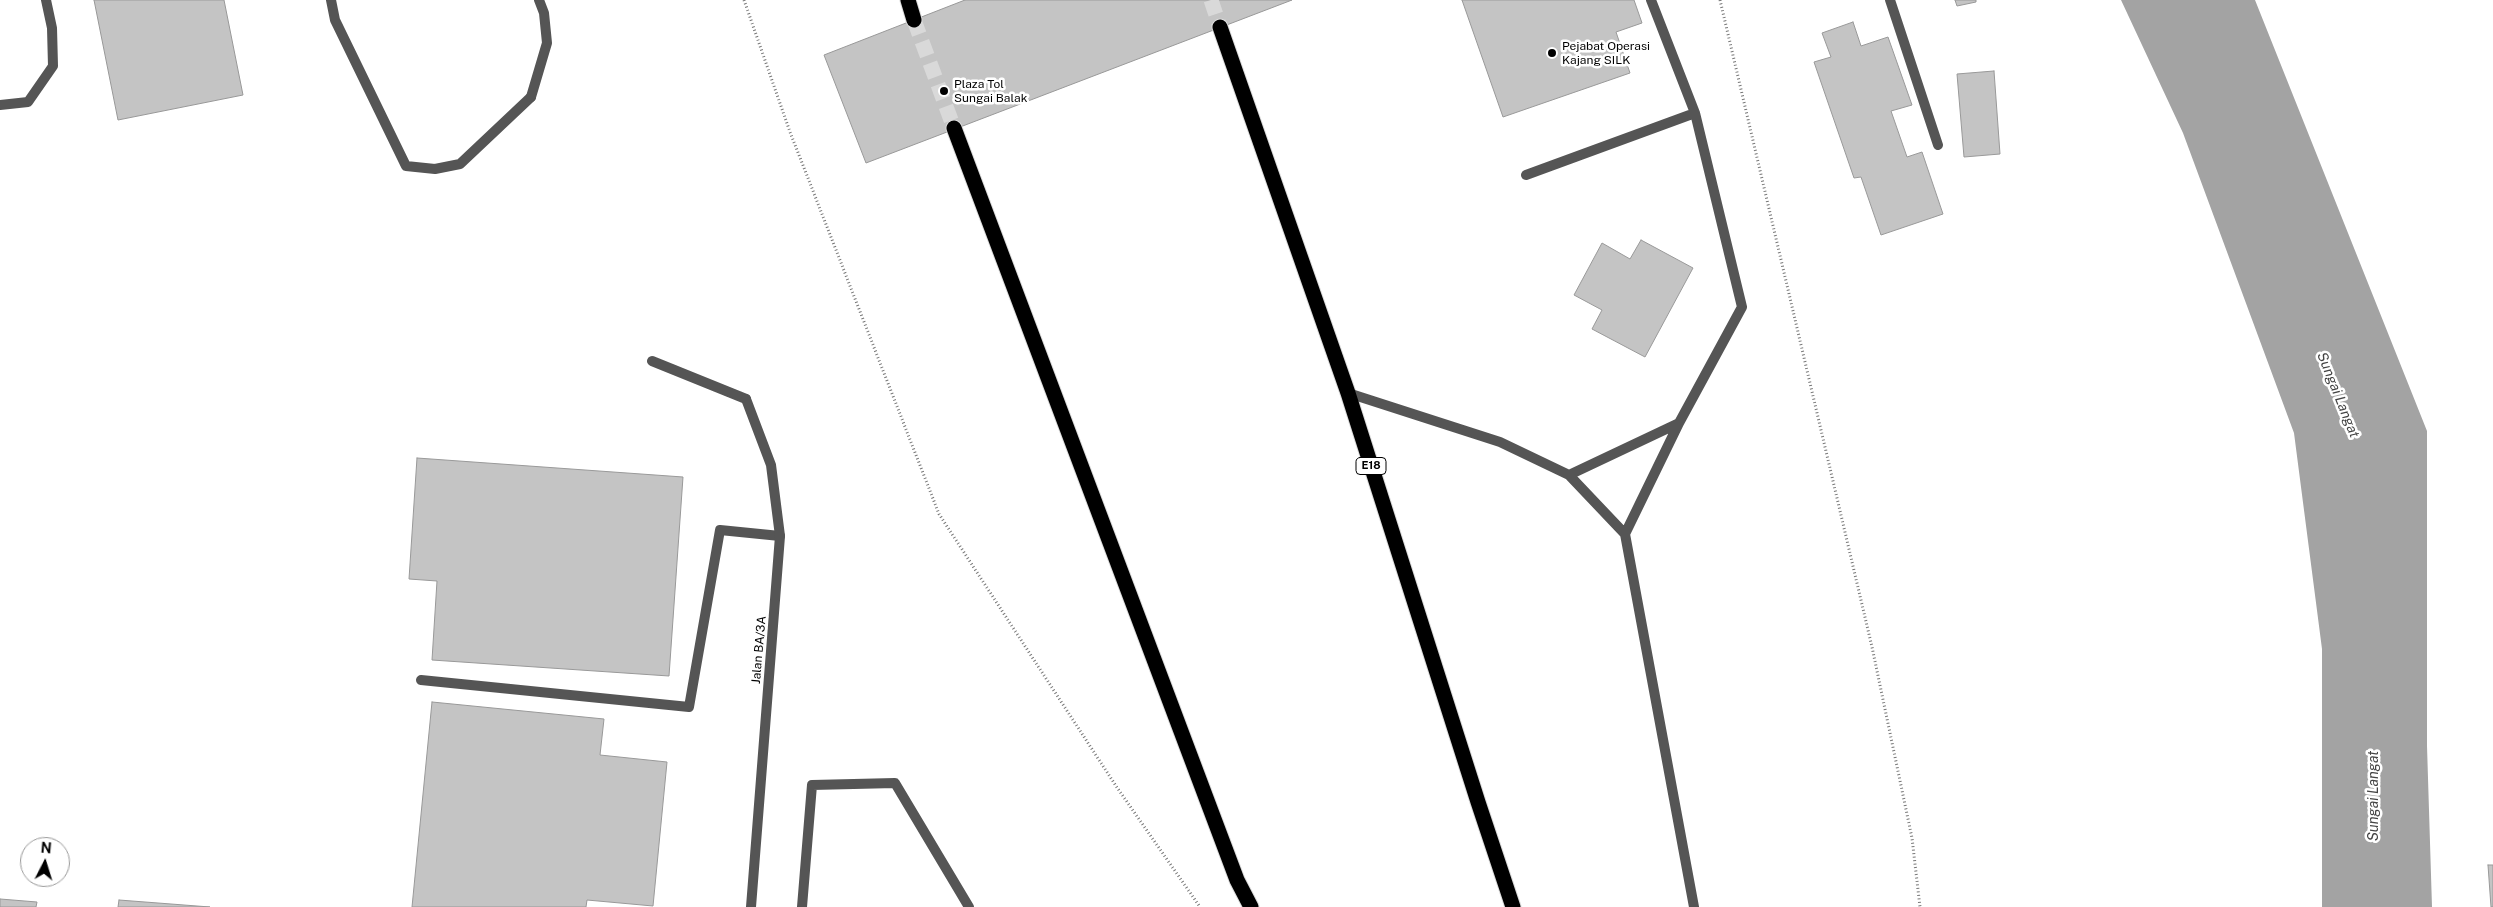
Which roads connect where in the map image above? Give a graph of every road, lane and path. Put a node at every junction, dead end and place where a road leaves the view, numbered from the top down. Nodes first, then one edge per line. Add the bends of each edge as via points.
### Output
1 (46, 0) edge
2 (331, 0) edge
3 (539, 0) edge
4 (744, 0) edge
5 (908, 0) edge
6 (1651, 0) edge
7 (1720, 0) edge
8 (1890, 0) edge
9 (914, 20) tunnel mouth
10 (1220, 27) tunnel mouth
11 (0, 105) edge
12 (1695, 113) junction
13 (954, 128) tunnel mouth
14 (1938, 145) dead end
15 (1526, 176) dead end
16 (652, 361) dead end
17 (1348, 393) junction
18 (1679, 423) junction
19 (1569, 475) junction
20 (1625, 534) junction
21 (780, 536) junction
22 (421, 680) dead end
23 (751, 907) edge
24 (802, 907) edge
25 (969, 907) edge
26 (1200, 907) edge
27 (1251, 907) edge
28 (1514, 907) edge
29 (1694, 907) edge
30 (1920, 907) edge

1 - 11 street via 52,28 53,66 28,102
2 - 3 street via 335,20 406,166 436,169 460,164 531,97 547,43 544,13
4 - 26 path via 790,132 939,514 1116,786
5 - 9 highway
6 - 12 street
7 - 30 path via 1872,647 1912,838
8 - 14 street
10 - 17 highway, E18
12 - 15 street
12 - 18 street via 1742,307
13 - 27 highway via 1237,880
16 - 21 street, Jalan BA/3A via 746,399 771,465
17 - 19 street via 1500,442
17 - 28 highway, E18
18 - 19 street
18 - 20 street
19 - 20 street
20 - 29 street
21 - 22 street via 720,530 689,707
21 - 23 street, Jalan BA/3A
24 - 25 street via 812,786 895,783

